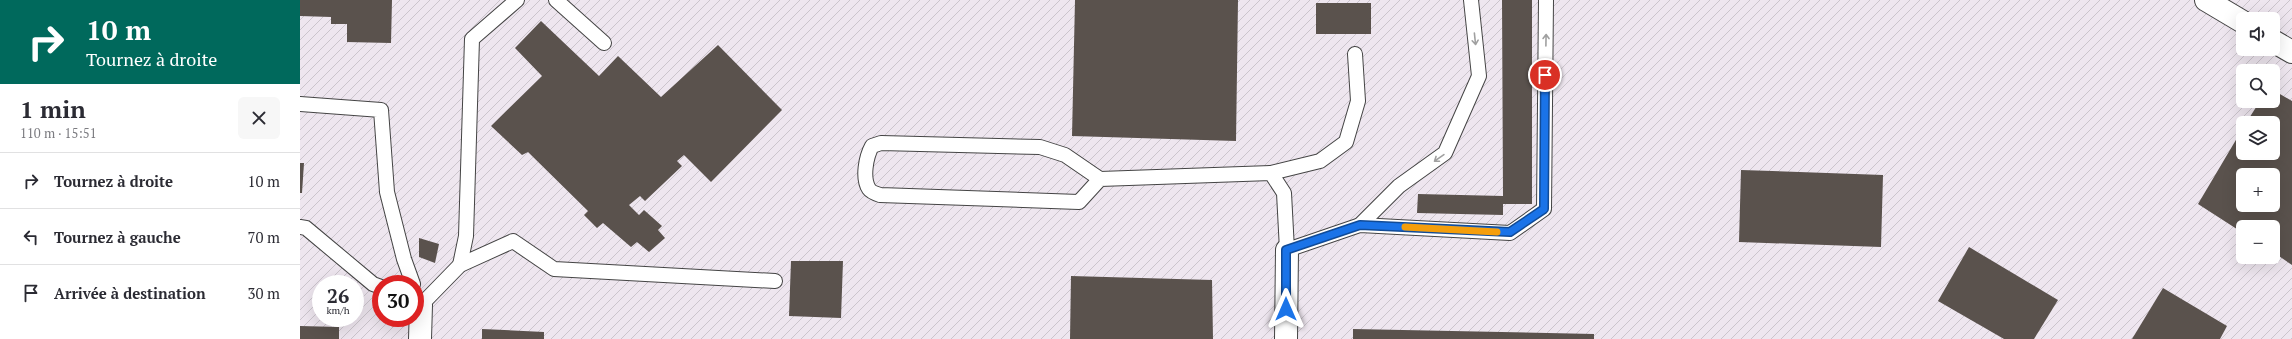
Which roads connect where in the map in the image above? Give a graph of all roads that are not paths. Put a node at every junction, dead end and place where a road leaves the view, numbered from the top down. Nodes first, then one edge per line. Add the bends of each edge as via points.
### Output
1 (517, 0) edge
2 (556, 0) edge
3 (1471, 0) edge
4 (1546, 0) edge
5 (2206, 0) edge
6 (2236, 18) edge
7 (604, 43) dead end
8 (2280, 45) edge
9 (2292, 52) edge
10 (1355, 54) dead end
11 (300, 104) edge
12 (1271, 173) junction
13 (1100, 179) junction
14 (1360, 225) junction
15 (300, 227) edge
16 (1286, 250) junction
17 (460, 265) junction
18 (410, 275) edge
19 (775, 281) dead end
20 (372, 283) edge
21 (424, 293) edge
22 (419, 327) edge
23 (420, 339) edge
24 (1286, 339) edge

1 - 17 lane via 472,39 466,236
2 - 7 lane
3 -> 14 lane via 1479,76 1445,153 1399,186
14 -> 4 lane via 1510,232 1544,209
5 - 6 street
8 - 9 street
10 - 12 lane via 1358,101 1346,142 1320,160
11 - 18 lane via 381,110 387,192
12 - 13 lane
12 - 16 lane via 1284,192
13 - 13 lane via 1065,155 1040,147 880,143 872,146 868,153 865,179 870,190 880,196 1079,202
14 - 16 lane
15 - 20 lane via 306,228
16 - 24 street
17 - 19 lane via 513,242 554,269
17 - 21 lane
22 - 23 street

